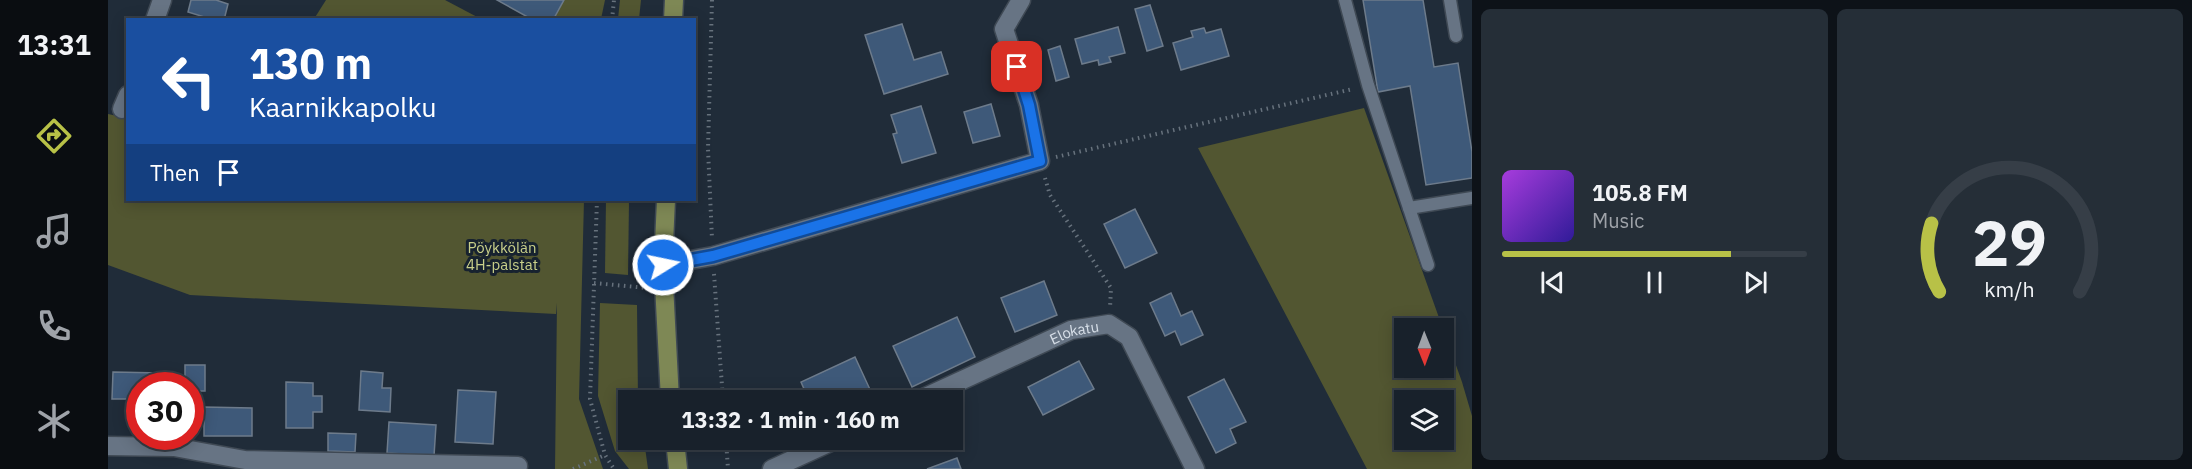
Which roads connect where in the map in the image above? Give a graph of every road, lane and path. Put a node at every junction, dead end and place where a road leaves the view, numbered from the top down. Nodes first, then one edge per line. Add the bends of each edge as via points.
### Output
1 (162, 0) edge
2 (614, 0) edge
3 (674, 0) edge
4 (712, 0) edge
5 (1021, 0) edge
6 (1346, 0) edge
7 (1450, 0) edge
8 (156, 18) edge
9 (612, 18) edge
10 (673, 18) edge
11 (1456, 36) dead end
12 (1368, 85) junction
13 (1040, 161) junction
14 (1472, 198) edge
15 (597, 201) edge
16 (666, 201) edge
17 (1409, 208) junction
18 (713, 256) junction
19 (663, 265) junction
20 (1428, 265) dead end
21 (594, 283) junction
22 (664, 289) junction
23 (1109, 324) junction
24 (669, 390) edge
25 (722, 390) edge
26 (941, 390) edge
27 (108, 446) edge
28 (676, 450) edge
29 (727, 450) edge
30 (813, 450) edge
31 (605, 455) junction
32 (245, 465) edge
33 (518, 466) dead end
34 (573, 469) edge
35 (614, 469) edge
36 (678, 469) edge
37 (728, 469) edge
38 (772, 469) edge
39 (1195, 469) edge

1 - 8 street
2 - 9 path
3 - 10 main road
4 - 18 path via 708,149
5 - 13 street via 1004,29 1029,105
6 - 12 lane
7 - 11 lane
12 - 13 path
12 - 17 lane
13 - 18 street
13 - 23 path via 1050,195 1111,288
14 - 17 lane
15 - 21 path
16 - 19 main road
17 - 20 lane
18 - 19 street
18 - 25 path
19 - 22 main road
21 - 22 path
21 - 31 path via 590,399
22 - 24 main road
23 - 26 street, Elokatu via 1071,330
23 - 39 street, Elokatu via 1129,337
27 - 32 street via 174,447
28 - 36 main road
29 - 37 path
30 - 38 street
31 - 34 path
31 - 35 path
32 - 33 street

